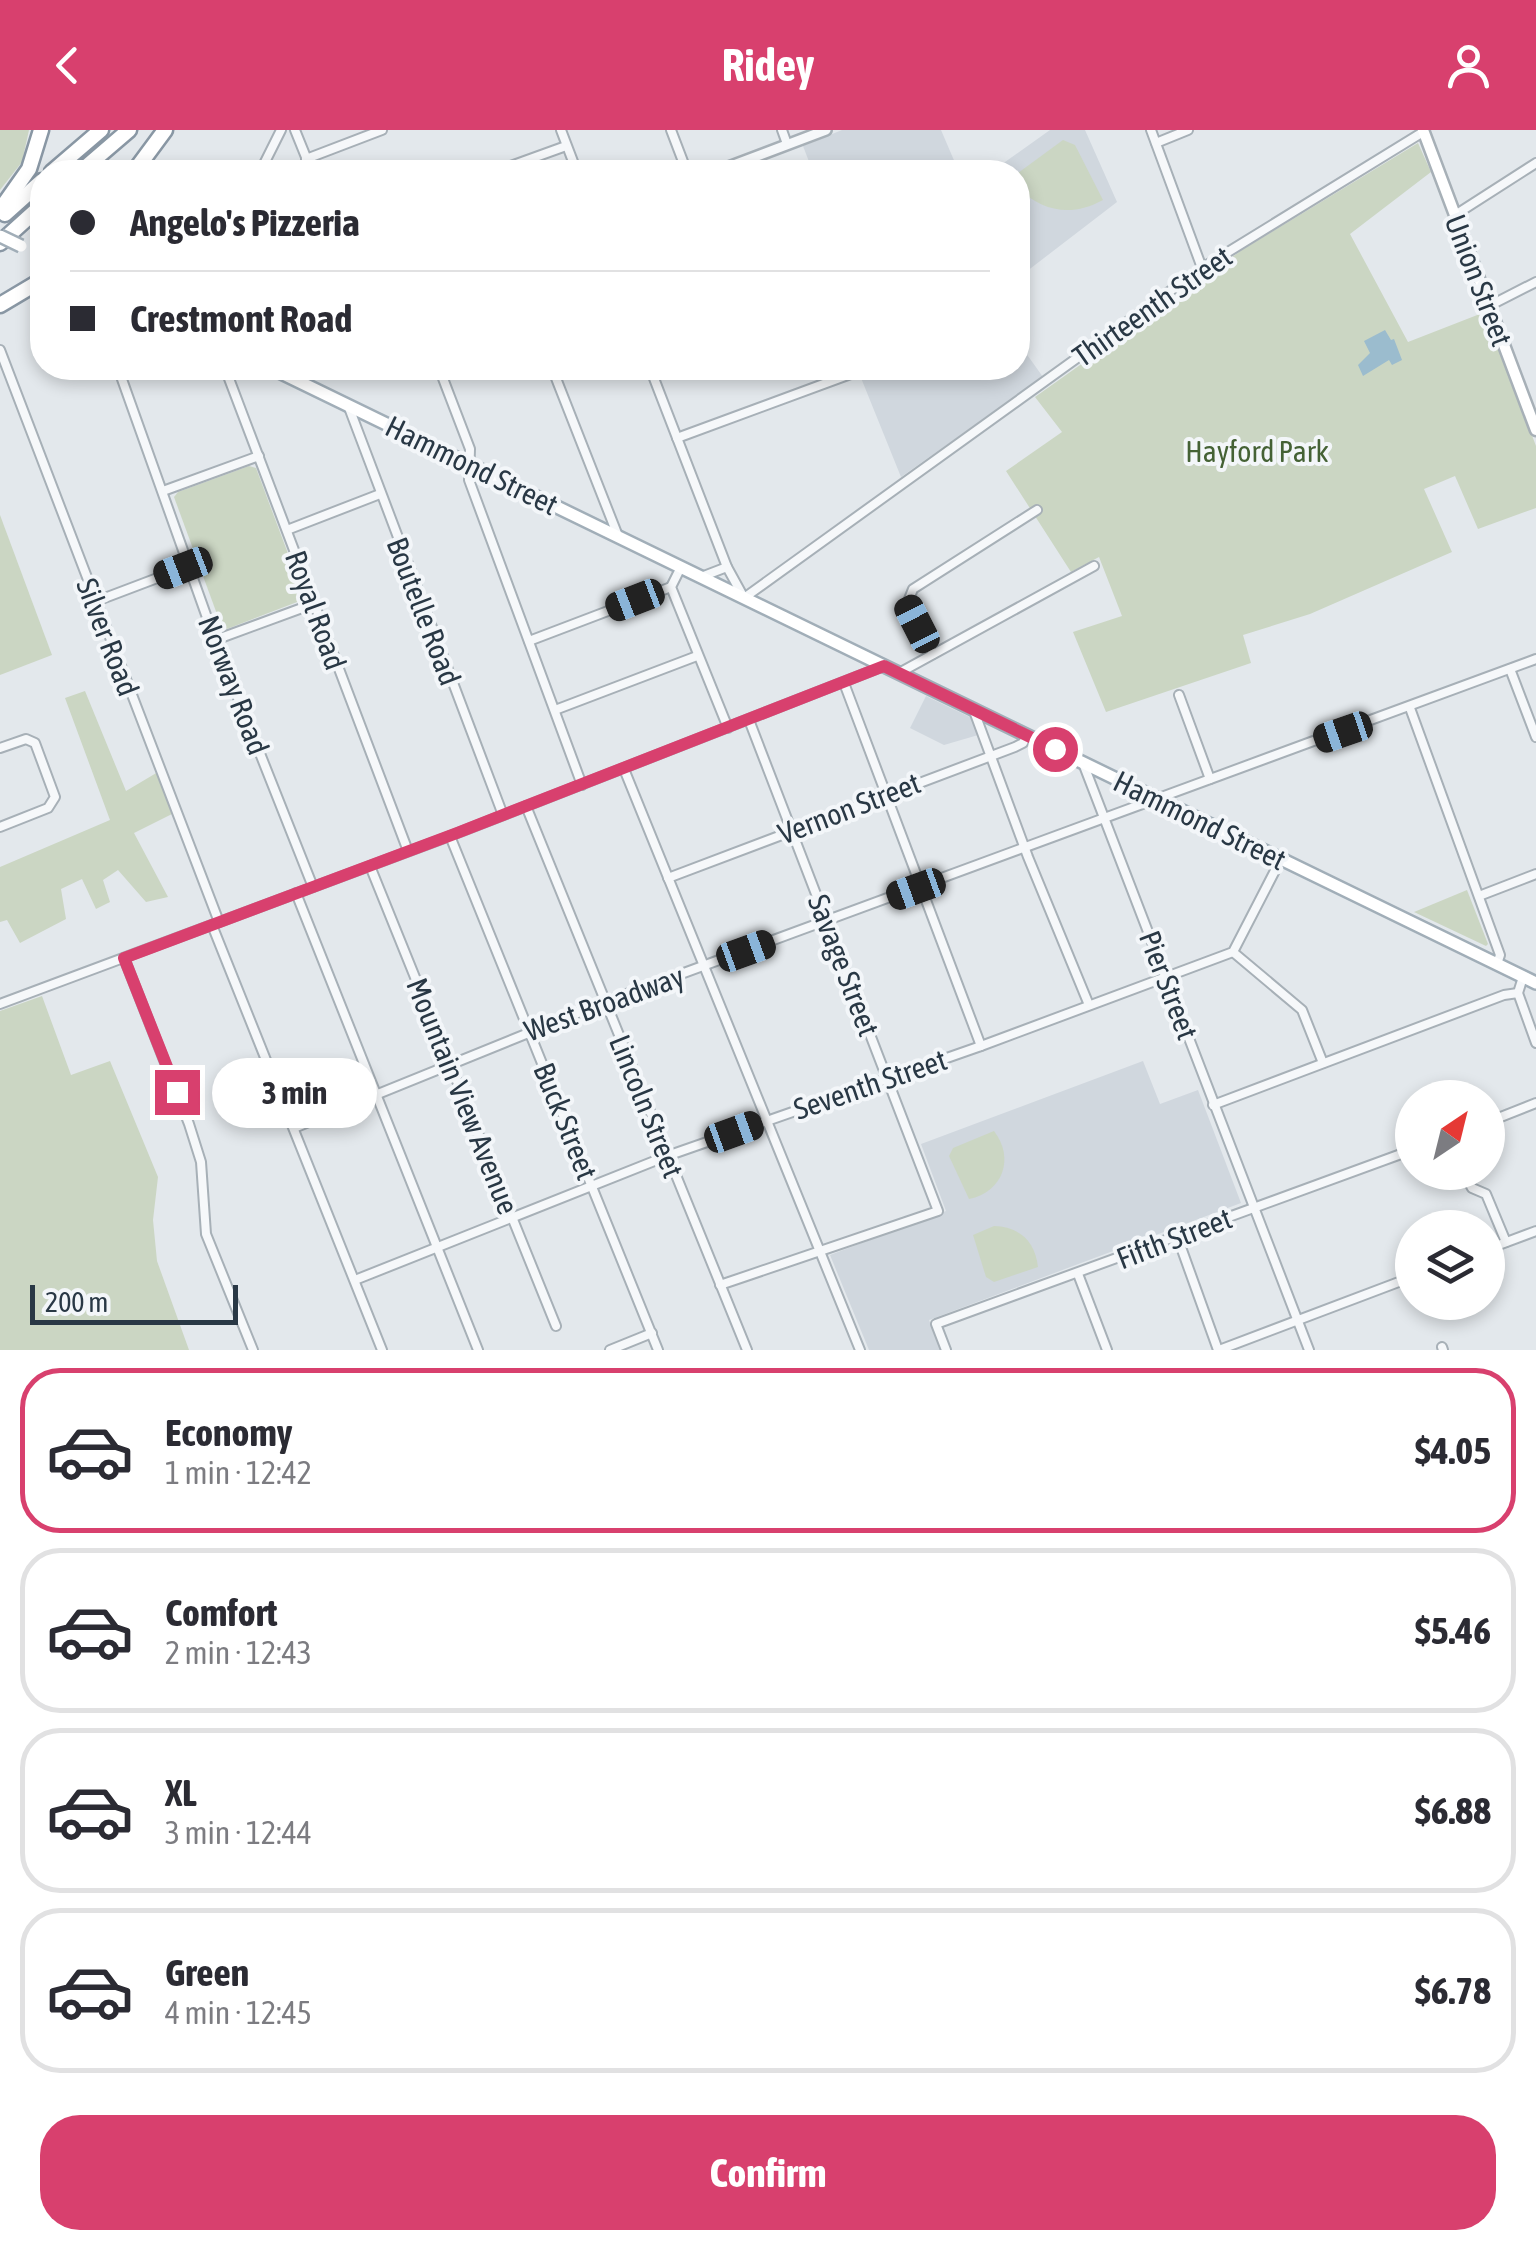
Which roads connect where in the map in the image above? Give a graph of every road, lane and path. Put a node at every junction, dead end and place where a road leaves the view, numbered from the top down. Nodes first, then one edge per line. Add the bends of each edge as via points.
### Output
1 (41, 130) edge
2 (101, 130) edge
3 (128, 130) edge
4 (166, 130) edge
5 (281, 130) edge
6 (295, 130) edge
7 (382, 130) edge
8 (561, 130) edge
9 (671, 130) edge
10 (782, 130) edge
11 (826, 130) edge
12 (1151, 130) edge
13 (1188, 130) edge
14 (1423, 131) edge
15 (1156, 143) junction
16 (787, 144) junction
17 (566, 146) junction
18 (306, 159) joint
19 (33, 160) edge
20 (66, 160) edge
21 (94, 160) edge
22 (143, 160) edge
23 (266, 160) edge
24 (527, 160) edge
25 (572, 160) edge
26 (682, 160) edge
27 (746, 160) edge
28 (1536, 164) edge
29 (30, 166) edge
30 (30, 192) edge
31 (0, 210) edge
32 (1455, 214) junction
33 (30, 215) edge
34 (0, 218) edge
35 (0, 239) edge
36 (30, 251) edge
37 (1202, 268) junction
38 (1536, 282) edge
39 (30, 286) edge
40 (0, 305) edge
41 (1489, 306) junction
42 (0, 350) edge
43 (122, 380) edge
44 (230, 380) edge
45 (296, 380) edge
46 (444, 380) edge
47 (557, 380) edge
48 (655, 380) edge
49 (834, 380) edge
50 (1530, 398) edge
51 (348, 405) junction
52 (1536, 430) edge
53 (677, 438) junction
54 (260, 456) junction
55 (470, 464) junction
56 (163, 491) junction
57 (380, 494) junction
58 (1037, 510) dead end
59 (287, 530) junction
60 (618, 536) junction
61 (188, 566) junction
62 (727, 566) junction
63 (1094, 566) dead end
64 (681, 567) junction
65 (701, 577) junction
66 (670, 587) junction
67 (744, 598) junction
68 (94, 602) junction
69 (313, 604) junction
70 (216, 640) junction
71 (529, 640) junction
72 (932, 654) junction
73 (697, 656) junction
74 (1536, 659) edge
75 (884, 666) junction
76 (1510, 669) junction
77 (899, 673) junction
78 (844, 684) junction
79 (1179, 696) dead end
80 (1410, 708) junction
81 (973, 709) junction
82 (555, 710) junction
83 (749, 720) junction
84 (728, 728) junction
85 (1027, 735) junction
86 (1536, 737) edge
87 (0, 748) edge
88 (990, 755) junction
89 (1083, 763) junction
90 (624, 769) junction
91 (1210, 780) junction
92 (582, 785) junction
93 (887, 794) junction
94 (1156, 798) junction
95 (526, 806) junction
96 (503, 816) junction
97 (1105, 818) junction
98 (0, 827) edge
99 (792, 830) junction
100 (450, 836) junction
101 (1025, 848) junction
102 (408, 852) junction
103 (1281, 859) junction
104 (370, 866) junction
105 (1536, 874) edge
106 (668, 878) junction
107 (313, 887) junction
108 (920, 888) junction
109 (296, 894) junction
110 (1479, 896) junction
111 (827, 921) junction
112 (215, 924) junction
113 (1232, 952) junction
114 (124, 958) junction
115 (1498, 964) junction
116 (705, 966) junction
117 (1166, 976) junction
118 (1524, 976) junction
119 (1536, 983) edge
120 (1518, 993) junction
121 (605, 1002) junction
122 (0, 1004) edge
123 (1089, 1005) junction
124 (529, 1031) junction
125 (1536, 1043) edge
126 (981, 1046) junction
127 (450, 1062) junction
128 (1323, 1063) junction
129 (888, 1077) junction
130 (375, 1093) junction
131 (1536, 1103) edge
132 (1213, 1105) junction
133 (1505, 1115) edge
134 (767, 1120) junction
135 (294, 1128) junction
136 (667, 1156) junction
137 (1395, 1156) edge
138 (592, 1184) junction
139 (1477, 1190) edge
140 (1254, 1208) junction
141 (511, 1215) junction
142 (1536, 1231) edge
143 (1177, 1236) junction
144 (1506, 1242) joint
145 (437, 1248) junction
146 (820, 1251) junction
147 (1078, 1274) junction
148 (355, 1280) junction
149 (1395, 1283) edge
150 (720, 1286) junction
151 (1297, 1319) junction
152 (556, 1326) dead end
153 (652, 1334) junction
154 (253, 1350) edge
155 (382, 1350) edge
156 (478, 1350) edge
157 (610, 1350) edge
158 (658, 1350) edge
159 (747, 1350) edge
160 (860, 1350) edge
161 (946, 1350) edge
162 (1107, 1350) edge
163 (1218, 1350) edge
164 (1309, 1350) edge

1 - 19 highway
2 - 20 highway
3 - 21 highway
4 - 22 highway
5 - 23 street
6 - 18 street
7 - 18 street
8 - 17 street
9 - 26 street
10 - 16 street
11 - 16 street
12 - 15 street
13 - 15 street
14 - 32 main road, Union Street
14 - 37 street, Thirteenth Street
15 - 37 street
16 - 27 street
17 - 24 street
17 - 25 street
28 - 32 street
29 - 31 highway
30 - 34 highway
32 - 41 main road, Union Street
33 - 35 highway
35 - 36 main road, bridge
37 - 67 street, Thirteenth Street
38 - 41 street
39 - 40 highway
41 - 50 main road, Union Street
42 - 68 street, Silver Road
43 - 56 street, Norway Road
44 - 54 street, Royal Road
45 - 51 main road, Hammond Street
46 - 55 street
47 - 60 street
48 - 53 street
49 - 53 street
50 - 52 main road, Union Street
51 - 55 main road, Hammond Street
51 - 57 street, Boutelle Road
53 - 62 street
54 - 56 street
54 - 59 street, Royal Road
55 - 60 main road, Hammond Street
55 - 71 street via 469,480
56 - 61 street, Norway Road
57 - 59 street
57 - 96 street, Boutelle Road
58 - 72 street via 913,589 907,604
59 - 69 street, Royal Road
60 - 64 main road, Hammond Street
61 - 68 street
61 - 70 street, Norway Road
62 - 65 street
62 - 67 street
63 - 72 street
64 - 65 main road, Hammond Street
64 - 66 street
65 - 67 main road, Hammond Street
66 - 71 street
66 - 73 street
67 - 75 main road, Hammond Street
68 - 112 street, Silver Road
69 - 70 street
69 - 102 street, Royal Road
70 - 107 street, Norway Road
71 - 82 street
72 - 77 street
73 - 82 street
73 - 84 street
74 - 76 street, West Broadway
75 - 77 main road, Hammond Street
75 - 78 street
76 - 80 street, West Broadway
76 - 86 street
77 - 81 main road, Hammond Street
78 - 83 street
78 - 93 street
79 - 91 street
80 - 91 street, West Broadway
80 - 110 street
81 - 85 main road, Hammond Street
81 - 88 street
82 - 92 street
83 - 84 street
83 - 99 street, Savage Street
84 - 90 street
85 - 88 street, Vernon Street via 1023,743
85 - 89 main road, Hammond Street
87 - 98 street via 35,743 55,796 48,808
88 - 93 street, Vernon Street
88 - 101 street
89 - 94 main road, Hammond Street
89 - 97 street, Pier Street
90 - 92 street
90 - 106 street
91 - 94 street, West Broadway
92 - 95 street
93 - 99 street, Vernon Street
93 - 108 street
94 - 97 street, West Broadway
94 - 103 main road, Hammond Street
95 - 96 street
95 - 121 street, Lincoln Street
96 - 100 street
97 - 101 street, West Broadway
97 - 117 street, Pier Street
99 - 106 street, Vernon Street
99 - 111 street, Savage Street
100 - 102 street
100 - 124 street, Buck Street
101 - 108 street, West Broadway
101 - 123 street
102 - 104 street
103 - 113 street
103 - 115 main road, Hammond Street
104 - 107 street
104 - 127 street, Mountain View Avenue
105 - 110 street
106 - 116 street
107 - 109 street
108 - 111 street, West Broadway
108 - 126 street
109 - 112 street
109 - 130 street
110 - 115 street
111 - 116 street, West Broadway
111 - 129 street, Savage Street
112 - 114 street
112 - 135 street, Silver Road
113 - 117 street, Seventh Street
113 - 128 street via 1302,1010
114 - 122 street
114 - 154 street via 189,1124 201,1162 206,1234
115 - 118 main road, Hammond Street
116 - 121 street, West Broadway
116 - 134 street
117 - 123 street, Seventh Street
117 - 132 street, Pier Street
118 - 119 main road, Hammond Street
118 - 120 street
120 - 125 street
120 - 128 street
121 - 124 street, West Broadway
121 - 136 street, Lincoln Street
123 - 126 street, Seventh Street
124 - 127 street, West Broadway
124 - 138 street, Buck Street
126 - 129 street, Seventh Street
127 - 130 street, West Broadway
127 - 141 street, Mountain View Avenue
128 - 132 street
129 - 134 street, Seventh Street
129 - 146 street, Savage Street via 938,1211
130 - 135 street, West Broadway
130 - 145 street
131 - 133 street
132 - 140 street, Pier Street
134 - 136 street, Seventh Street
134 - 146 street
135 - 148 street, Silver Road
136 - 138 street, Seventh Street
136 - 150 street, Lincoln Street
137 - 140 street, Fifth Street
138 - 141 street, Seventh Street
138 - 153 street, Buck Street
139 - 144 street via 1486,1194
140 - 143 street, Fifth Street
140 - 151 street, Pier Street
141 - 145 street, Seventh Street
141 - 152 street, Mountain View Avenue
142 - 144 street
143 - 147 street, Fifth Street
143 - 163 street
145 - 148 street, Seventh Street
145 - 156 street
146 - 150 street
146 - 160 street
147 - 161 street, Fifth Street via 936,1324
147 - 162 street
148 - 155 street, Silver Road
149 - 151 street
150 - 159 street, Lincoln Street
151 - 163 street
151 - 164 street, Pier Street
153 - 157 street
153 - 158 street, Buck Street

